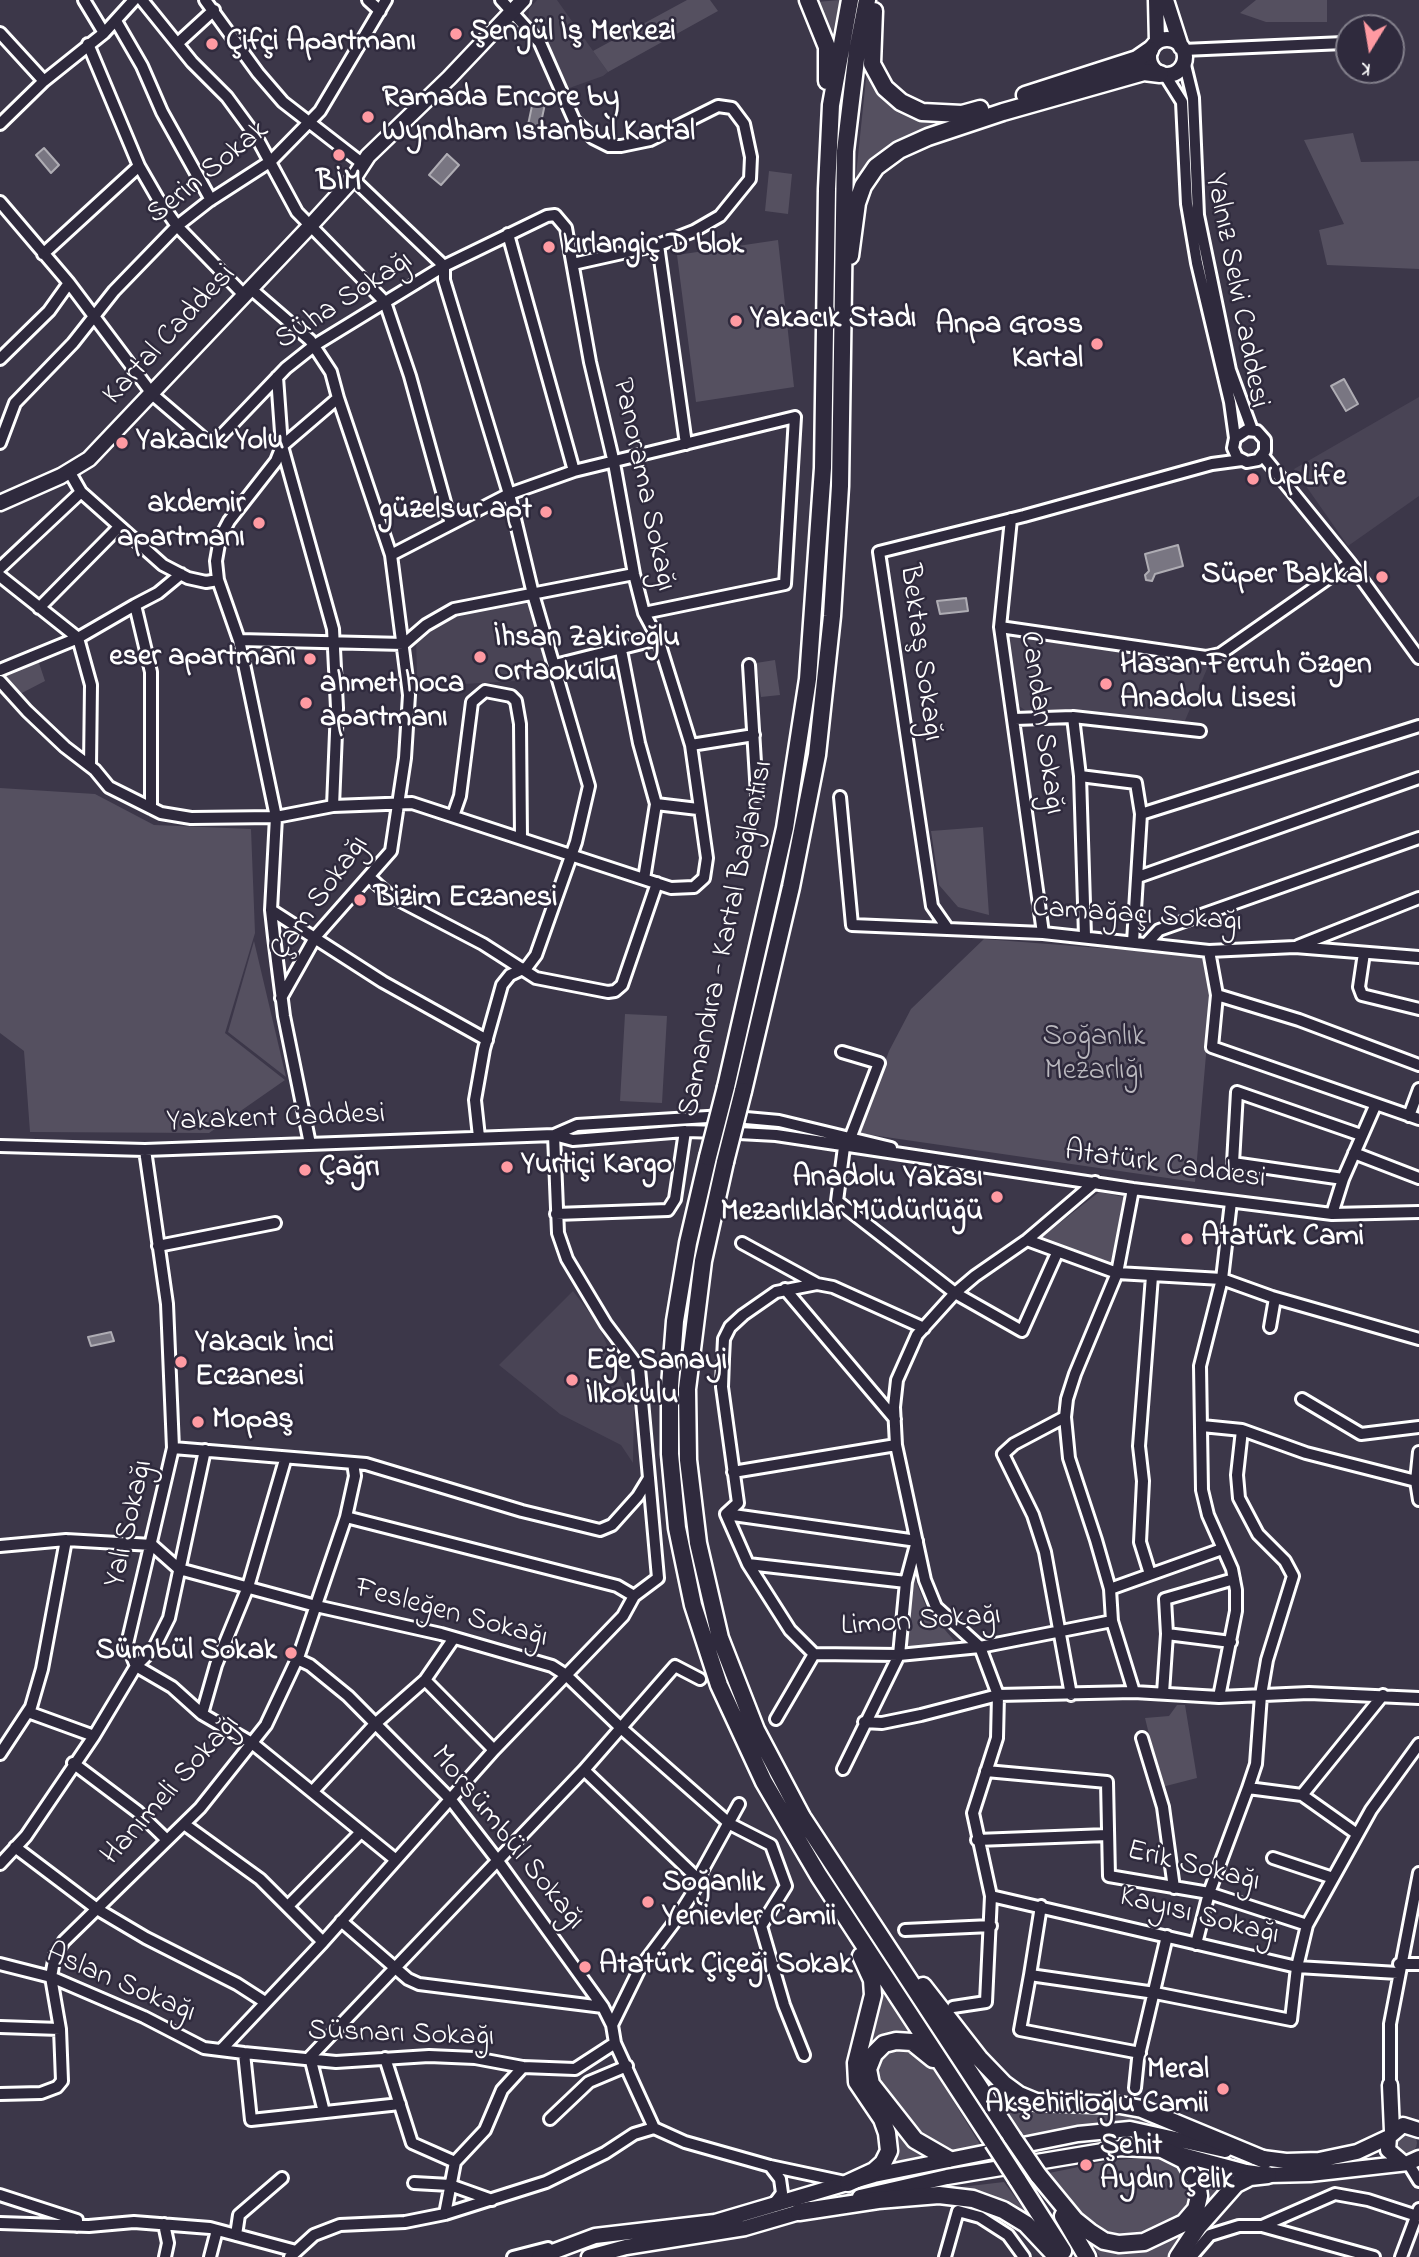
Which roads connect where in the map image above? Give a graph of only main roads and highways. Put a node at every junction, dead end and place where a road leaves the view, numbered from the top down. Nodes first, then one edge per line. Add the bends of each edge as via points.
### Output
1 (807, 0) edge
2 (850, 0) edge
3 (867, 0) edge
4 (876, 0) edge
5 (1156, 0) edge
6 (1166, 0) edge
7 (512, 3) edge
8 (1153, 46) junction
9 (1183, 53) junction
10 (1163, 75) junction
11 (824, 398) junction
12 (840, 485) junction
13 (0, 503) edge
14 (819, 1876) junction
15 (880, 1937) junction
16 (1416, 2127) edge
17 (1390, 2134) junction
18 (993, 2142) junction
19 (1164, 2150) junction
20 (948, 2160) junction
21 (1409, 2161) edge
22 (1267, 2167) junction
23 (1038, 2175) junction
24 (848, 2183) junction
25 (799, 2212) junction
26 (539, 2257) edge
27 (589, 2257) edge
28 (1057, 2257) edge
29 (1067, 2257) edge
30 (1087, 2257) edge
31 (1178, 2257) edge

1 - 11 highway via 827,47 816,310
2 - 11 highway, Samandıra - Kartal Bağlantısı via 831,105
3 - 12 highway, Samandıra - Kartal Bağlantısı via 845,151
4 - 8 highway via 872,64 885,88 922,112 962,114 1137,59
5 - 8 main road, Yalnız Selvi Caddesi
6 - 9 main road
7 - 13 main road, Kartal Caddesi via 375,161 358,172 89,459
8 - 9 main road via 1172,40
8 - 10 main road, Yalnız Selvi Caddesi via 1149,62
9 - 10 main road via 1177,72
10 - 12 highway via 1144,72 928,137 876,167 857,203 850,251 848,426
11 - 14 highway, Samandıra - Kartal Bağlantısı, bridge via 815,610 799,747 771,894 688,1243 670,1386 677,1528 693,1605 719,1685 764,1782
12 - 15 highway, Samandıra - Kartal Bağlantısı, bridge via 817,755 789,898 703,1261 687,1389 688,1460 708,1596 729,1664 756,1730 802,1817
14 - 18 highway, Samandıra - Kartal Bağlantısı
14 - 24 highway via 872,1980 872,2009 856,2063 856,2082 887,2133 883,2163
15 - 22 highway via 979,2058 1020,2095 1036,2102 1142,2109
15 - 23 highway, Samandıra - Kartal Bağlantısı, bridge
16 - 17 main road
16 - 17 main road via 1391,2085
17 - 21 main road via 1388,2150
17 - 22 main road via 1339,2157
18 - 20 highway via 930,2055 912,2042 884,2044 868,2069 871,2084 915,2140
18 - 29 highway, bridge
19 - 22 main road via 1246,2172
19 - 23 highway via 1184,2160 1197,2182 1199,2196 1196,2209 1184,2223 1144,2242 1104,2241 1075,2220
19 - 25 main road via 1121,2148 1006,2165
20 - 22 main road via 1130,2129
20 - 24 main road
21 - 22 main road via 1310,2174
22 - 31 highway via 1236,2184
23 - 30 highway
24 - 26 main road via 715,2222 578,2241
25 - 27 main road via 745,2228
25 - 28 highway via 915,2197 973,2199 1026,2224

